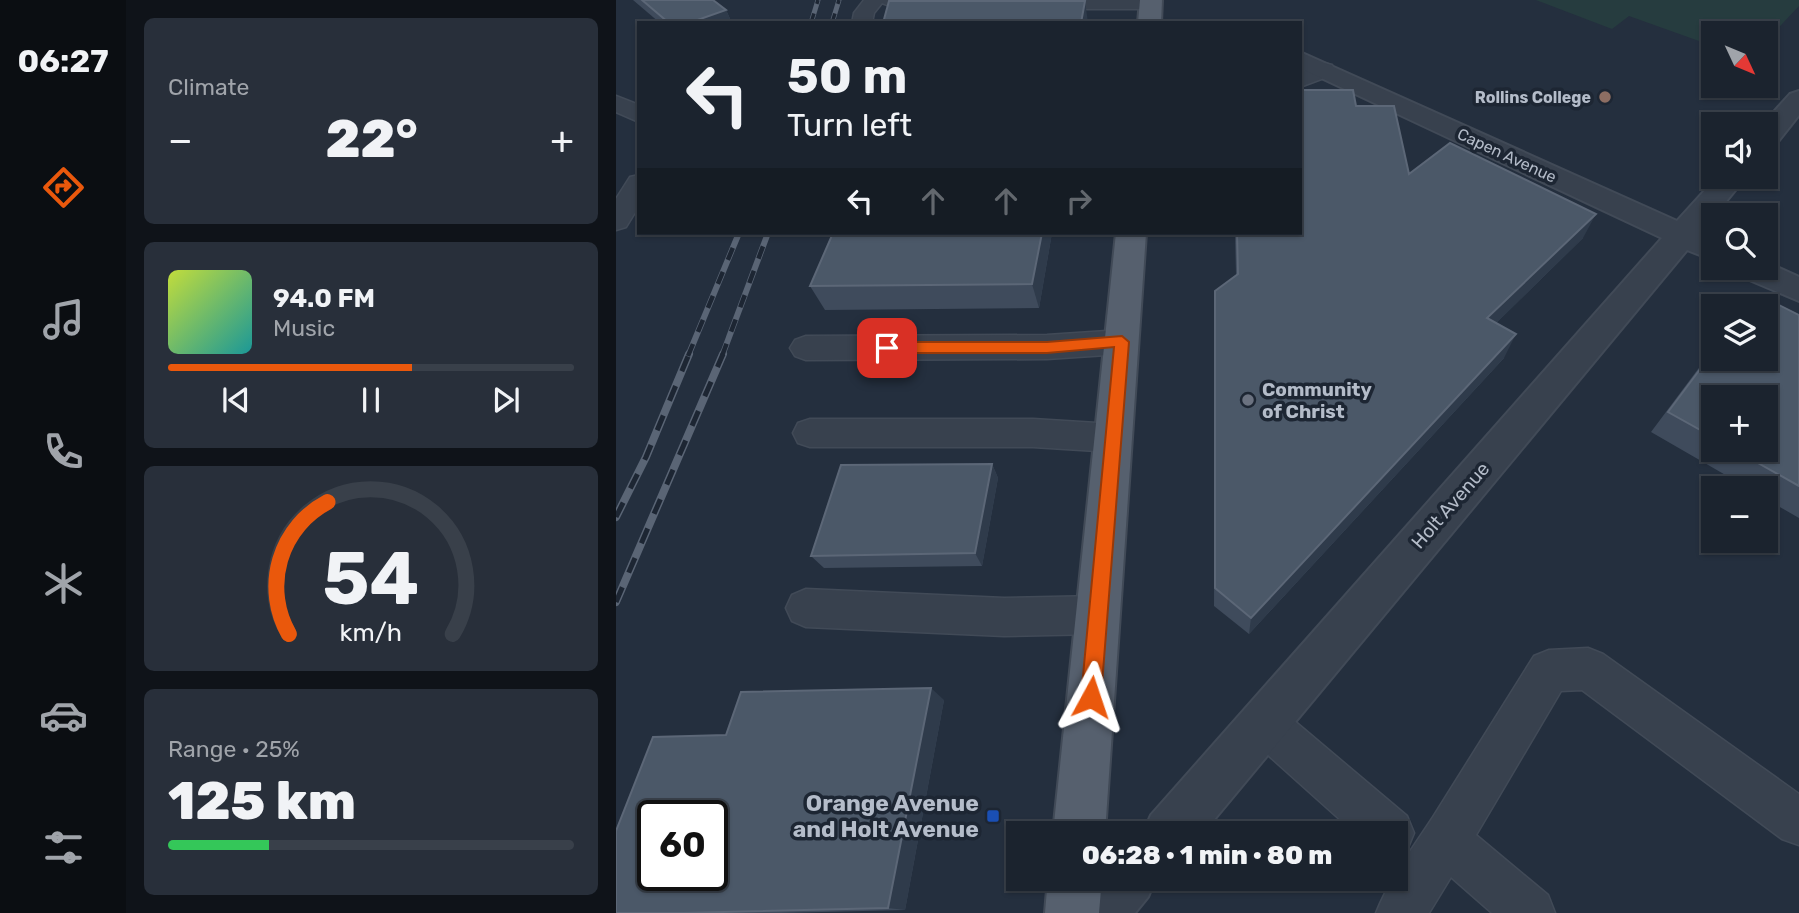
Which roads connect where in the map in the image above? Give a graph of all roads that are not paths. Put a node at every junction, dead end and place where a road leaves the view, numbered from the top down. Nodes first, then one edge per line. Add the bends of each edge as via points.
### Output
1 (874, 0) edge
2 (890, 0) edge
3 (969, 4) edge
4 (1022, 4) edge
5 (1151, 9) edge
6 (862, 21) edge
7 (1308, 70) edge
8 (1799, 99) edge
9 (616, 103) edge
10 (637, 114) edge
11 (1778, 124) edge
12 (637, 186) edge
13 (1726, 189) edge
14 (616, 221) edge
15 (1131, 235) edge
16 (1697, 243) edge
17 (1777, 280) edge
18 (1799, 290) edge
19 (1122, 342) junction
20 (806, 348) dead end
21 (810, 433) dead end
22 (1113, 438) junction
23 (806, 608) dead end
24 (1098, 615) junction
25 (1264, 723) junction
26 (1080, 821) edge
27 (1178, 821) edge
28 (1376, 821) edge
29 (1799, 822) edge
30 (1423, 849) edge
31 (1074, 891) edge
32 (1118, 891) edge
33 (1072, 913) edge
34 (1100, 913) edge
35 (1401, 913) edge
36 (1530, 913) edge

1 - 6 lane
2 - 3 lane
4 - 5 lane
7 - 16 street, Capen Avenue
8 - 11 street
9 - 10 lane
12 - 14 lane
13 - 16 street, Holt Avenue
15 - 19 main road
16 - 25 street, Holt Avenue
17 - 18 street
19 - 20 lane via 1047,347
19 - 22 main road
21 - 22 lane via 1033,433
22 - 24 main road
23 - 24 lane via 1004,617
24 - 26 main road
25 - 27 street, Holt Avenue
25 - 28 lane
29 - 30 lane via 1588,669 1549,671
30 - 35 lane
30 - 36 lane
31 - 33 main road
32 - 34 street

